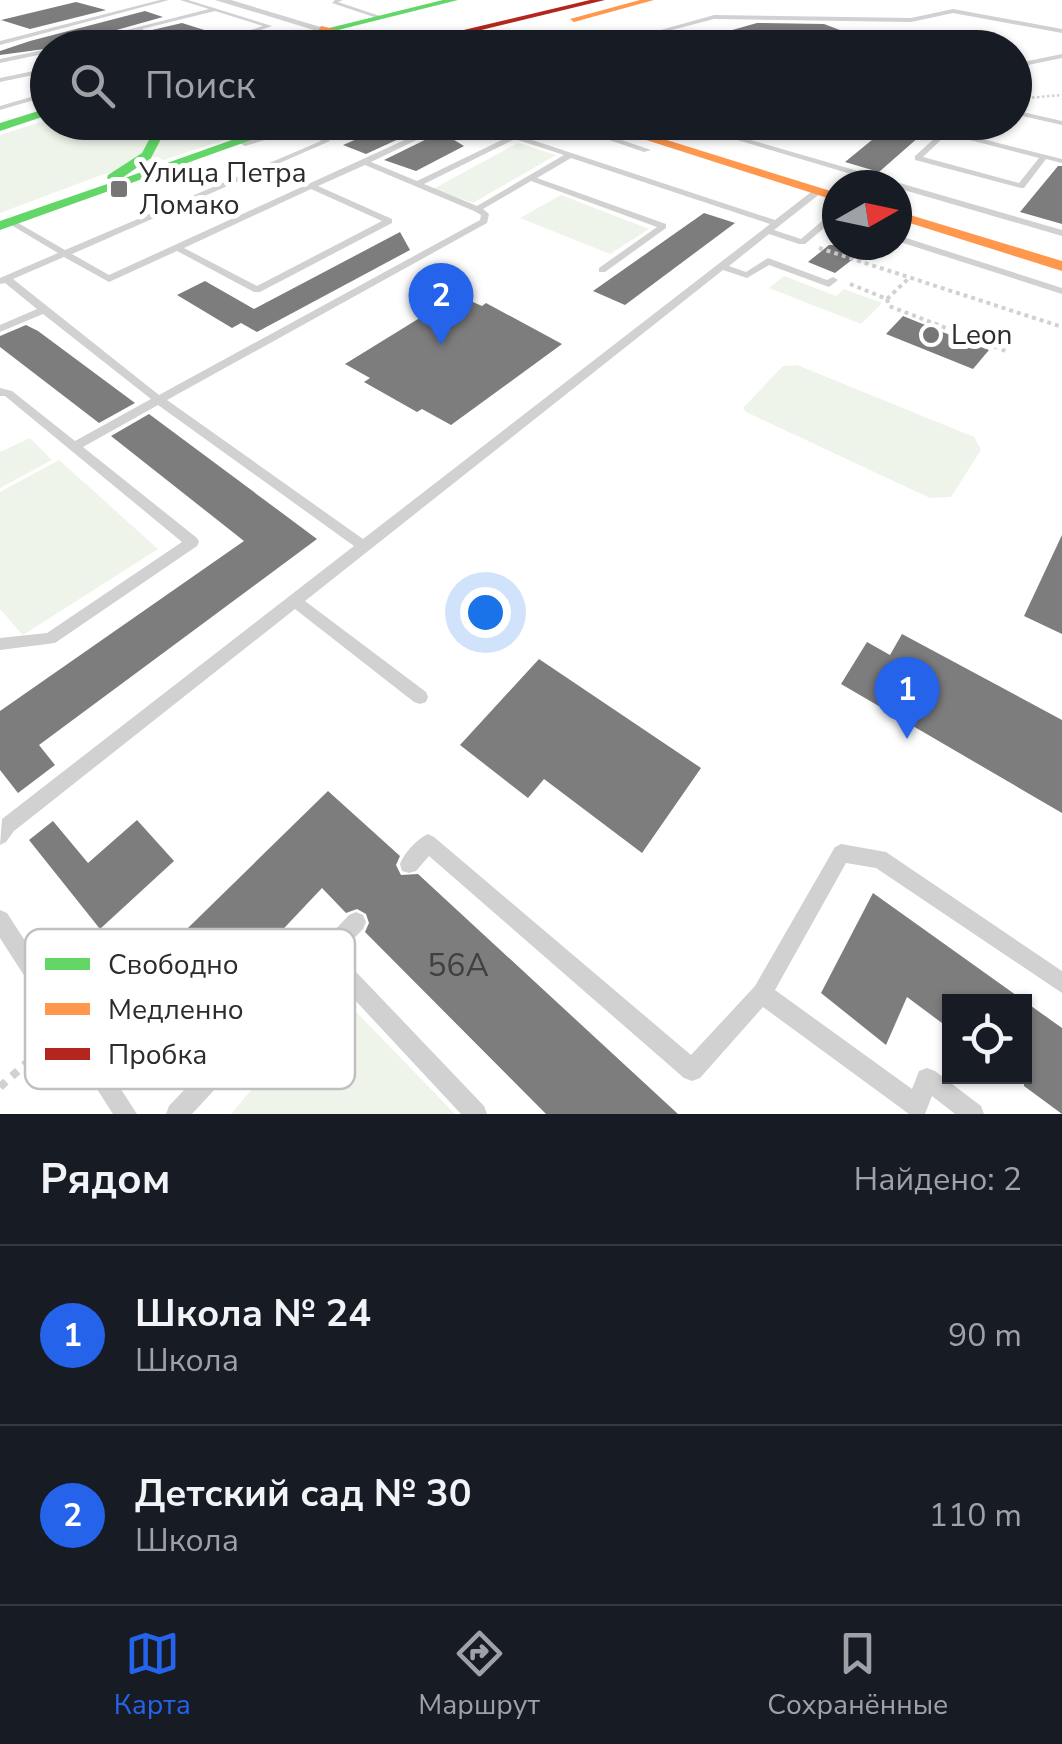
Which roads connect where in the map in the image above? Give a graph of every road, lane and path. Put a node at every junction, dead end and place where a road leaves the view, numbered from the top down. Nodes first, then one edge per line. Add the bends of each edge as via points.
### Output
1 (131, 0) edge
2 (166, 0) edge
3 (183, 0) edge
4 (340, 0) edge
5 (454, 0) edge
6 (601, 0) edge
7 (650, 0) edge
8 (217, 5) edge
9 (142, 6) junction
10 (103, 7) dead end
11 (155, 10) dead end
12 (168, 14) dead end
13 (181, 18) junction
14 (371, 21) edge
15 (320, 28) junction
16 (50, 30) edge
17 (139, 30) edge
18 (257, 30) edge
19 (313, 30) edge
20 (402, 30) edge
21 (493, 30) edge
22 (508, 30) edge
23 (658, 30) edge
24 (1062, 30) edge
25 (30, 35) edge
26 (0, 43) edge
27 (30, 56) joint
28 (1062, 56) edge
29 (0, 61) edge
30 (1032, 62) edge
31 (30, 74) edge
32 (0, 80) edge
33 (1062, 95) edge
34 (1032, 98) edge
35 (30, 99) edge
36 (0, 108) edge
37 (1032, 116) edge
38 (30, 118) edge
39 (30, 123) edge
40 (1062, 123) edge
41 (0, 128) edge
42 (155, 140) edge
43 (252, 140) edge
44 (325, 140) edge
45 (412, 140) edge
46 (506, 140) edge
47 (527, 140) edge
48 (631, 140) edge
49 (640, 140) edge
50 (743, 140) edge
51 (937, 140) edge
52 (979, 140) edge
53 (655, 146) junction
54 (572, 154) junction
55 (1044, 156) junction
56 (918, 158) junction
57 (1062, 161) edge
58 (365, 162) junction
59 (909, 165) dead end
60 (616, 168) junction
61 (848, 170) edge
62 (530, 178) junction
63 (417, 184) junction
64 (312, 186) junction
65 (912, 189) edge
66 (72, 198) junction
67 (822, 205) edge
68 (822, 207) edge
69 (476, 209) junction
70 (822, 210) edge
71 (912, 221) edge
72 (5, 224) edge
73 (774, 227) junction
74 (1062, 233) edge
75 (798, 241) junction
76 (912, 243) edge
77 (180, 249) junction
78 (66, 253) junction
79 (768, 261) junction
80 (1062, 266) edge
81 (723, 267) junction
82 (602, 270) dead end
83 (908, 278) junction
84 (3, 280) edge
85 (832, 280) joint
86 (1062, 291) edge
87 (887, 298) junction
88 (43, 310) junction
89 (1062, 328) edge
90 (0, 329) edge
91 (1006, 351) dead end
92 (0, 392) edge
93 (160, 401) junction
94 (75, 446) junction
95 (362, 544) junction
96 (292, 600) junction
97 (0, 644) edge
98 (420, 697) dead end
99 (0, 836) edge
100 (408, 864) dead end
101 (0, 920) edge
102 (356, 922) dead end
103 (350, 929) edge
104 (25, 957) edge
105 (1062, 982) edge
106 (355, 987) edge
107 (762, 993) junction
108 (25, 1064) edge
109 (0, 1086) edge
110 (110, 1089) edge
111 (201, 1089) edge
112 (916, 1110) edge
113 (126, 1114) edge
114 (177, 1114) edge
115 (476, 1114) edge
116 (973, 1114) edge

1 - 10 lane
2 - 9 lane
3 - 8 lane
4 - 14 lane via 334,2
5 - 14 main road
6 - 21 main road
7 - 22 main road
8 - 13 lane
8 - 15 street
8 - 18 lane via 270,26
9 - 11 lane
9 - 16 lane
12 - 13 lane
13 - 17 lane
14 - 15 main road
14 - 20 main road
15 - 19 main road
23 - 24 lane via 714,18 911,20 953,11
25 - 26 lane
26 - 27 lane
27 - 29 lane
28 - 30 lane
31 - 32 lane
33 - 34 path
35 - 36 lane
37 - 40 lane
38 - 41 main road
39 - 41 main road
42 - 66 main road via 148,155 125,172
43 - 66 main road
44 - 78 lane
45 - 58 lane
46 - 63 lane
47 - 54 lane
48 - 53 lane
49 - 53 main road
50 - 61 lane
51 - 56 lane
52 - 55 lane
53 - 60 lane
53 - 67 main road
54 - 60 lane
54 - 62 lane
55 - 56 lane via 1021,186
55 - 57 lane
56 - 59 lane
58 - 63 lane
58 - 64 lane
60 - 73 lane
62 - 69 lane
62 - 82 lane via 663,226
63 - 69 lane
64 - 77 lane
64 - 77 lane via 389,221 257,290
65 - 74 lane
66 - 72 main road
68 - 73 lane
69 - 93 lane via 484,221
70 - 75 lane
71 - 80 main road
72 - 78 lane
73 - 75 lane
73 - 81 lane
75 - 79 lane
75 - 83 path
76 - 86 lane
77 - 78 lane via 109,279
78 - 84 lane
79 - 81 lane via 747,275
79 - 85 lane
81 - 95 lane
83 - 87 path
83 - 89 path
84 - 88 lane
85 - 87 path
87 - 91 path via 889,306
88 - 90 lane
88 - 93 lane
92 - 94 lane
93 - 94 lane
93 - 95 lane
94 - 97 lane via 192,542 50,639
95 - 96 lane
96 - 98 lane
96 - 99 lane
100 - 107 lane via 428,842 692,1070
101 - 104 lane
102 - 103 lane
105 - 107 lane via 879,859 841,853
106 - 115 lane
107 - 112 lane
108 - 109 path
110 - 113 lane
111 - 114 lane
112 - 116 lane via 927,1079

